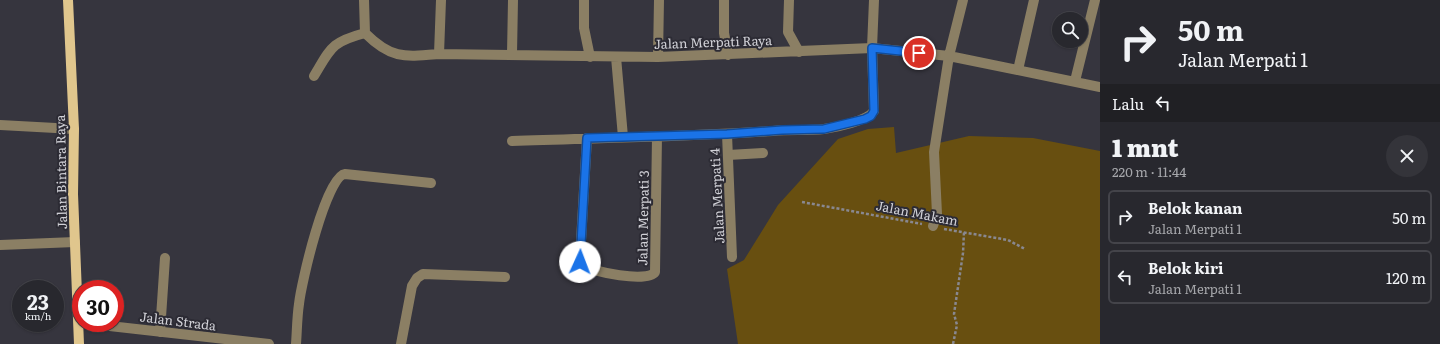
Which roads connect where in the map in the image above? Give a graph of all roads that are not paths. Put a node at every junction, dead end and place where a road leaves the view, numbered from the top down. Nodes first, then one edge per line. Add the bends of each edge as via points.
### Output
1 (68, 0) edge
2 (364, 0) edge
3 (441, 0) edge
4 (513, 0) edge
5 (584, 0) edge
6 (659, 0) edge
7 (724, 0) edge
8 (789, 0) edge
9 (874, 0) edge
10 (963, 0) edge
11 (1034, 0) edge
12 (1095, 0) edge
13 (365, 33) junction
14 (872, 48) junction
15 (799, 52) junction
16 (439, 54) junction
17 (512, 54) junction
18 (728, 55) junction
19 (950, 56) junction
20 (590, 57) junction
21 (616, 57) junction
22 (658, 57) junction
23 (1018, 70) junction
24 (314, 76) dead end
25 (1075, 81) junction
26 (1100, 87) edge
27 (0, 125) edge
28 (74, 129) junction
29 (727, 134) junction
30 (657, 136) junction
31 (623, 137) junction
32 (587, 138) junction
33 (512, 141) dead end
34 (763, 153) dead end
35 (728, 154) junction
36 (431, 184) dead end
37 (933, 226) road end
38 (75, 242) junction
39 (0, 245) edge
40 (732, 257) dead end
41 (165, 258) dead end
42 (505, 277) dead end
43 (78, 280) edge
44 (124, 328) edge
45 (80, 332) edge
46 (160, 332) junction
47 (79, 344) edge
48 (269, 344) edge
49 (296, 344) edge
50 (401, 344) edge

1 - 28 main road, Jalan Bintara Raya
2 - 13 street
3 - 16 street
4 - 17 street
5 - 20 street via 584,28
6 - 22 street
7 - 18 street via 724,33
8 - 15 street via 788,32
9 - 14 street
10 - 19 street
11 - 23 street
12 - 25 street
13 - 16 street, Jalan Merpati Raya via 377,45 392,53 409,56
13 - 24 street via 345,38 331,47
14 - 15 street, Jalan Merpati Raya
14 - 19 street, Jalan Merpati Raya
14 - 29 street via 874,111 871,116 824,129
15 - 18 street, Jalan Merpati Raya
16 - 17 street, Jalan Merpati Raya
17 - 20 street, Jalan Merpati Raya
18 - 22 street, Jalan Merpati Raya
19 - 23 street, Jalan Merpati Raya
19 - 37 street via 934,152 937,214
20 - 21 street, Jalan Merpati Raya
21 - 22 street, Jalan Merpati Raya
21 - 31 street
23 - 25 street, Jalan Merpati Raya
25 - 26 street, Jalan Merpati Raya
27 - 28 street
28 - 38 main road, Jalan Bintara Raya
29 - 30 street
29 - 35 street, Jalan Merpati 4
30 - 31 street
30 - 32 street, Jalan Merpati 3 via 655,272 650,275 621,276 587,269 582,266 580,258
31 - 32 street
32 - 33 street
34 - 35 street
35 - 40 street, Jalan Merpati 4
36 - 49 street via 345,174 337,178 317,224 299,303
38 - 39 street
38 - 43 main road, Jalan Bintara Raya
41 - 46 street
42 - 50 street via 423,274 412,286
44 - 46 street, Jalan Strada
45 - 47 main road, Jalan Bintara Raya
46 - 48 street, Jalan Strada

